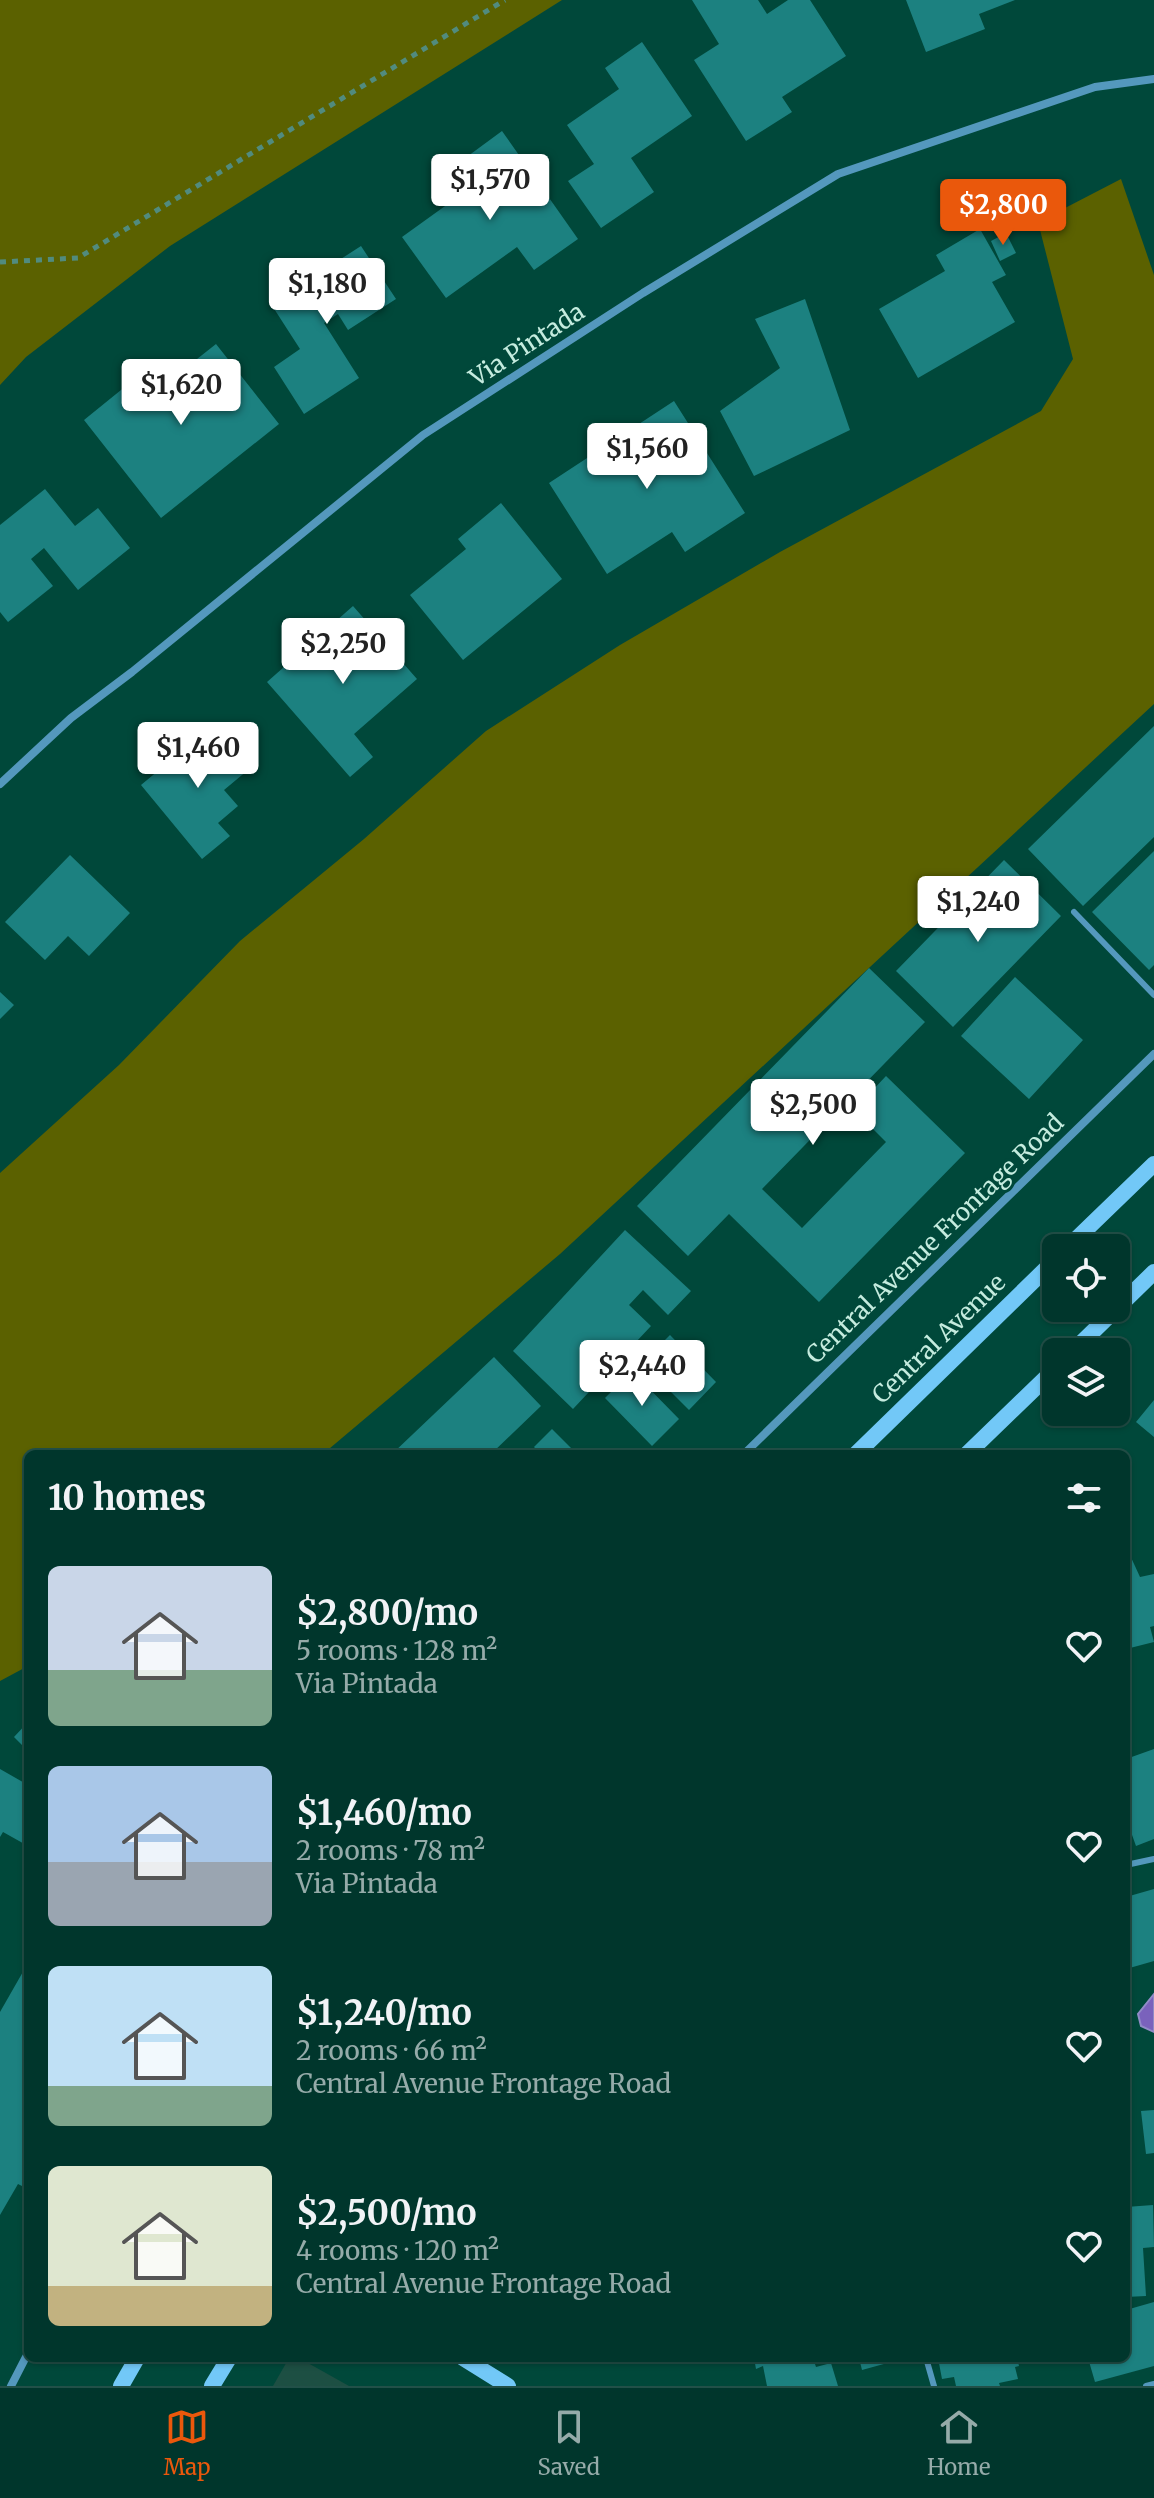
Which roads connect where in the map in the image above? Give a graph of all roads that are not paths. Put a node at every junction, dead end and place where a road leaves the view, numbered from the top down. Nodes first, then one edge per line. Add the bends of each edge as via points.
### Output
1 (1154, 79) edge
2 (0, 784) edge
3 (1074, 912) dead end
4 (1154, 995) edge
5 (1154, 1054) edge
6 (1154, 1164) edge
7 (1082, 1234) edge
8 (1154, 1272) edge
9 (1042, 1273) edge
10 (1086, 1338) edge
11 (1042, 1382) edge
12 (748, 1450) edge
13 (860, 1450) edge
14 (971, 1450) edge
15 (1154, 1859) edge
16 (1130, 1864) edge
17 (24, 2361) edge
18 (135, 2362) edge
19 (227, 2362) edge
20 (469, 2362) edge
21 (927, 2362) edge
22 (1154, 2384) edge
23 (11, 2386) edge
24 (121, 2386) edge
25 (212, 2386) edge
26 (508, 2386) edge
27 (934, 2386) edge
28 (1146, 2386) edge

1 - 2 street, Via Pintada via 1095,87 838,174 423,435 71,718
3 - 4 lane
5 - 12 street, Central Avenue Frontage Road
6 - 7 main road
8 - 10 main road
9 - 13 main road, Central Avenue
11 - 14 main road
15 - 16 lane
17 - 23 street
18 - 24 main road
19 - 25 main road
20 - 26 main road
21 - 27 lane
22 - 28 lane

